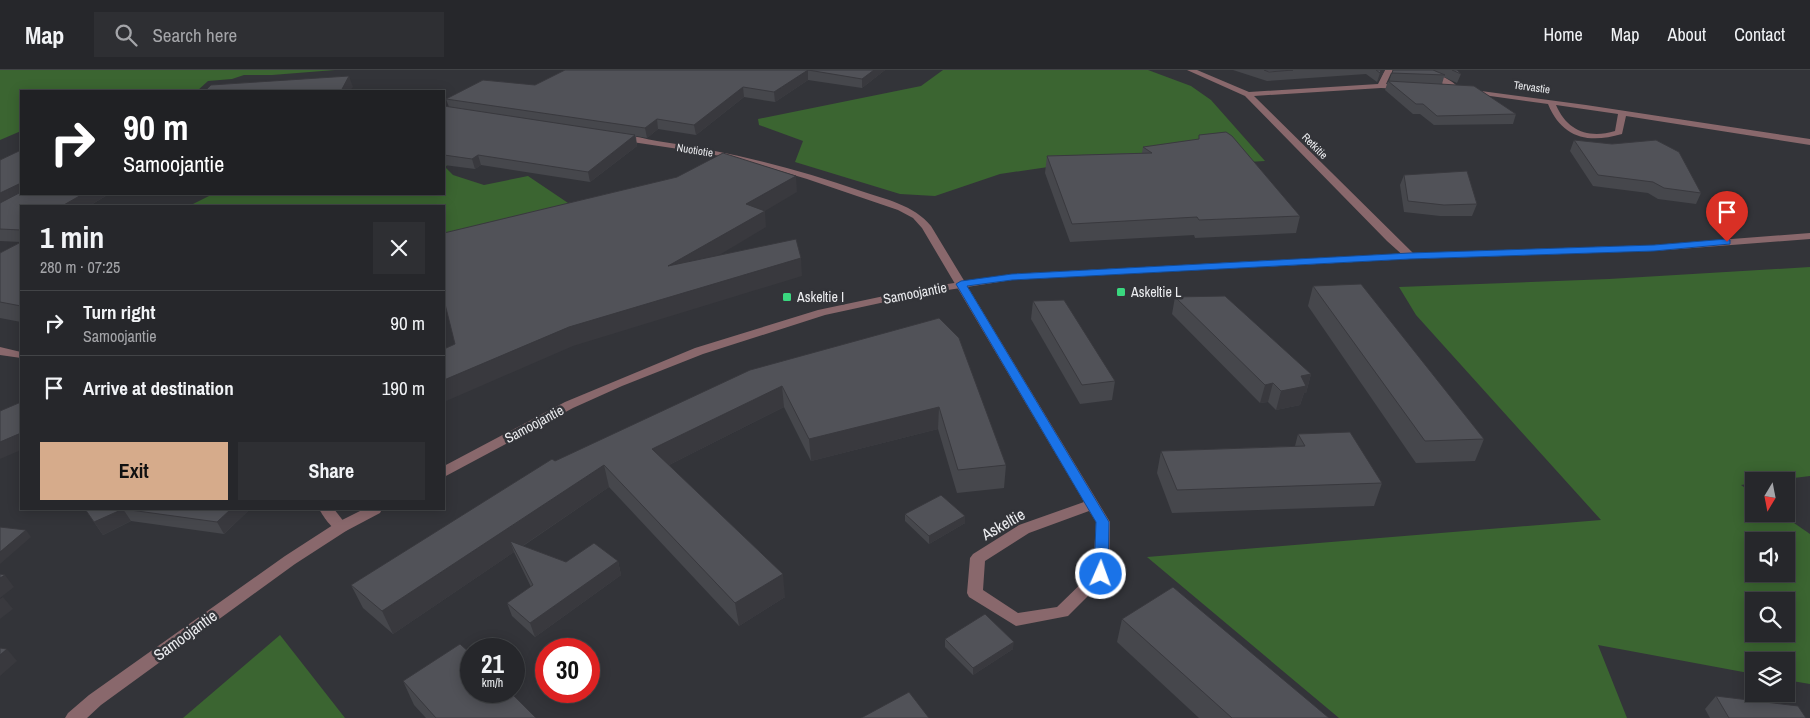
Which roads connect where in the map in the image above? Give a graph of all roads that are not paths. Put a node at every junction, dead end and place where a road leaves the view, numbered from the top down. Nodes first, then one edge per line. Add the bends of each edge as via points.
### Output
1 (1191, 70) edge
2 (1395, 70) edge
3 (1420, 70) edge
4 (1381, 86) junction
5 (1410, 87) edge
6 (1439, 89) edge
7 (1458, 90) junction
8 (1248, 94) junction
9 (1551, 102) junction
10 (1622, 113) junction
11 (605, 136) edge
12 (1810, 142) edge
13 (1810, 236) edge
14 (1410, 256) junction
15 (961, 284) junction
16 (0, 351) edge
17 (20, 355) edge
18 (445, 471) edge
19 (1092, 504) junction
20 (327, 510) edge
21 (374, 510) edge
22 (341, 527) junction
23 (74, 718) edge

1 - 8 street, Retkitie
2 - 4 street via 1388,72
3 - 7 street via 1436,75
4 - 5 street
4 - 8 street
6 - 7 street, Tervastie
7 - 9 street, Tervastie
8 - 14 street, Retkitie
9 - 10 street, Tervastie
9 - 10 street via 1561,122 1574,131 1592,136 1607,137 1619,132
10 - 12 street, Tervastie
11 - 15 street, Nuotiotie via 756,161 901,208 926,226
13 - 14 street, Samoojantie via 1654,248
14 - 15 street, Samoojantie via 1012,277
15 - 18 street, Samoojantie via 822,312 699,351 618,383
15 - 19 street, Askeltie
16 - 17 street
19 - 19 street, Askeltie via 1103,522 1101,574 1062,612 1016,620 975,593 978,558 1024,529
20 - 22 street
21 - 22 street, Samoojantie
22 - 23 street, Samoojantie via 259,582

